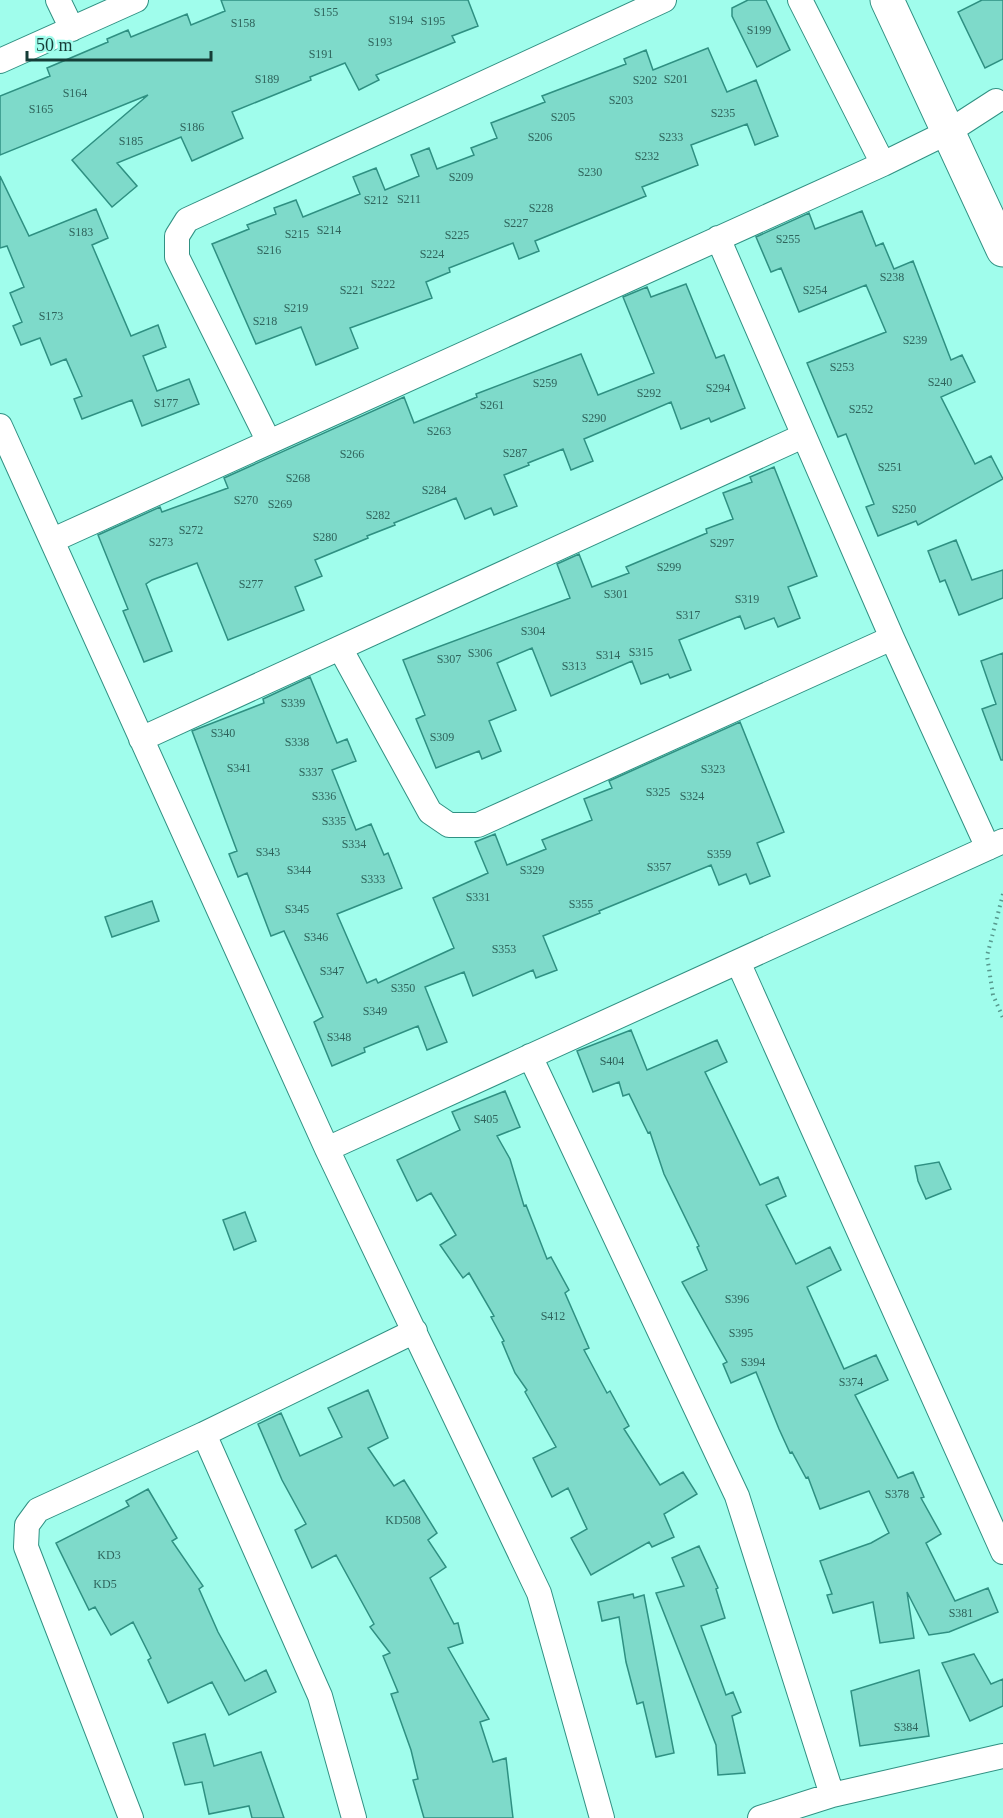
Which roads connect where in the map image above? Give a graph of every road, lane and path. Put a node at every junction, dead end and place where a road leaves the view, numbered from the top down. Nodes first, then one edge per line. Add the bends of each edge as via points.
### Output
1 (58, 0) edge
2 (136, 0) edge
3 (664, 0) edge
4 (800, 0) edge
5 (887, 0) edge
6 (72, 29) junction
7 (0, 61) edge
8 (1001, 105) edge
9 (948, 132) junction
10 (883, 164) junction
11 (718, 238) junction
12 (1003, 250) edge
13 (0, 426) edge
14 (803, 436) junction
15 (269, 442) junction
16 (53, 540) junction
17 (892, 638) junction
18 (340, 648) junction
19 (141, 739) junction
20 (995, 844) edge
21 (1003, 894) edge
22 (738, 962) junction
23 (1003, 1018) edge
24 (530, 1056) junction
25 (327, 1149) junction
26 (415, 1331) junction
27 (204, 1434) junction
28 (1003, 1552) edge
29 (1003, 1756) edge
30 (832, 1795) junction
31 (131, 1818) edge
32 (354, 1818) edge
33 (602, 1818) edge
34 (760, 1818) edge

1 - 6 street
2 - 6 street
3 - 15 street via 187,220 177,236 177,256
4 - 10 street
5 - 9 street
6 - 7 street
8 - 9 street
9 - 10 street
9 - 12 street
10 - 11 street
11 - 14 street
11 - 15 street
13 - 16 street
14 - 17 street
14 - 18 street
15 - 16 street
16 - 19 street
17 - 18 street via 478,825 449,825 430,812
17 - 20 street
18 - 19 street
19 - 25 street
20 - 22 street
21 - 23 path via 987,956 993,994
22 - 24 street
22 - 28 street
24 - 25 street
24 - 30 street via 737,1496
25 - 26 street
26 - 27 street
26 - 33 street via 539,1593
27 - 31 street via 38,1510 27,1525 26,1547
27 - 32 street via 320,1696
29 - 30 street
30 - 34 street

